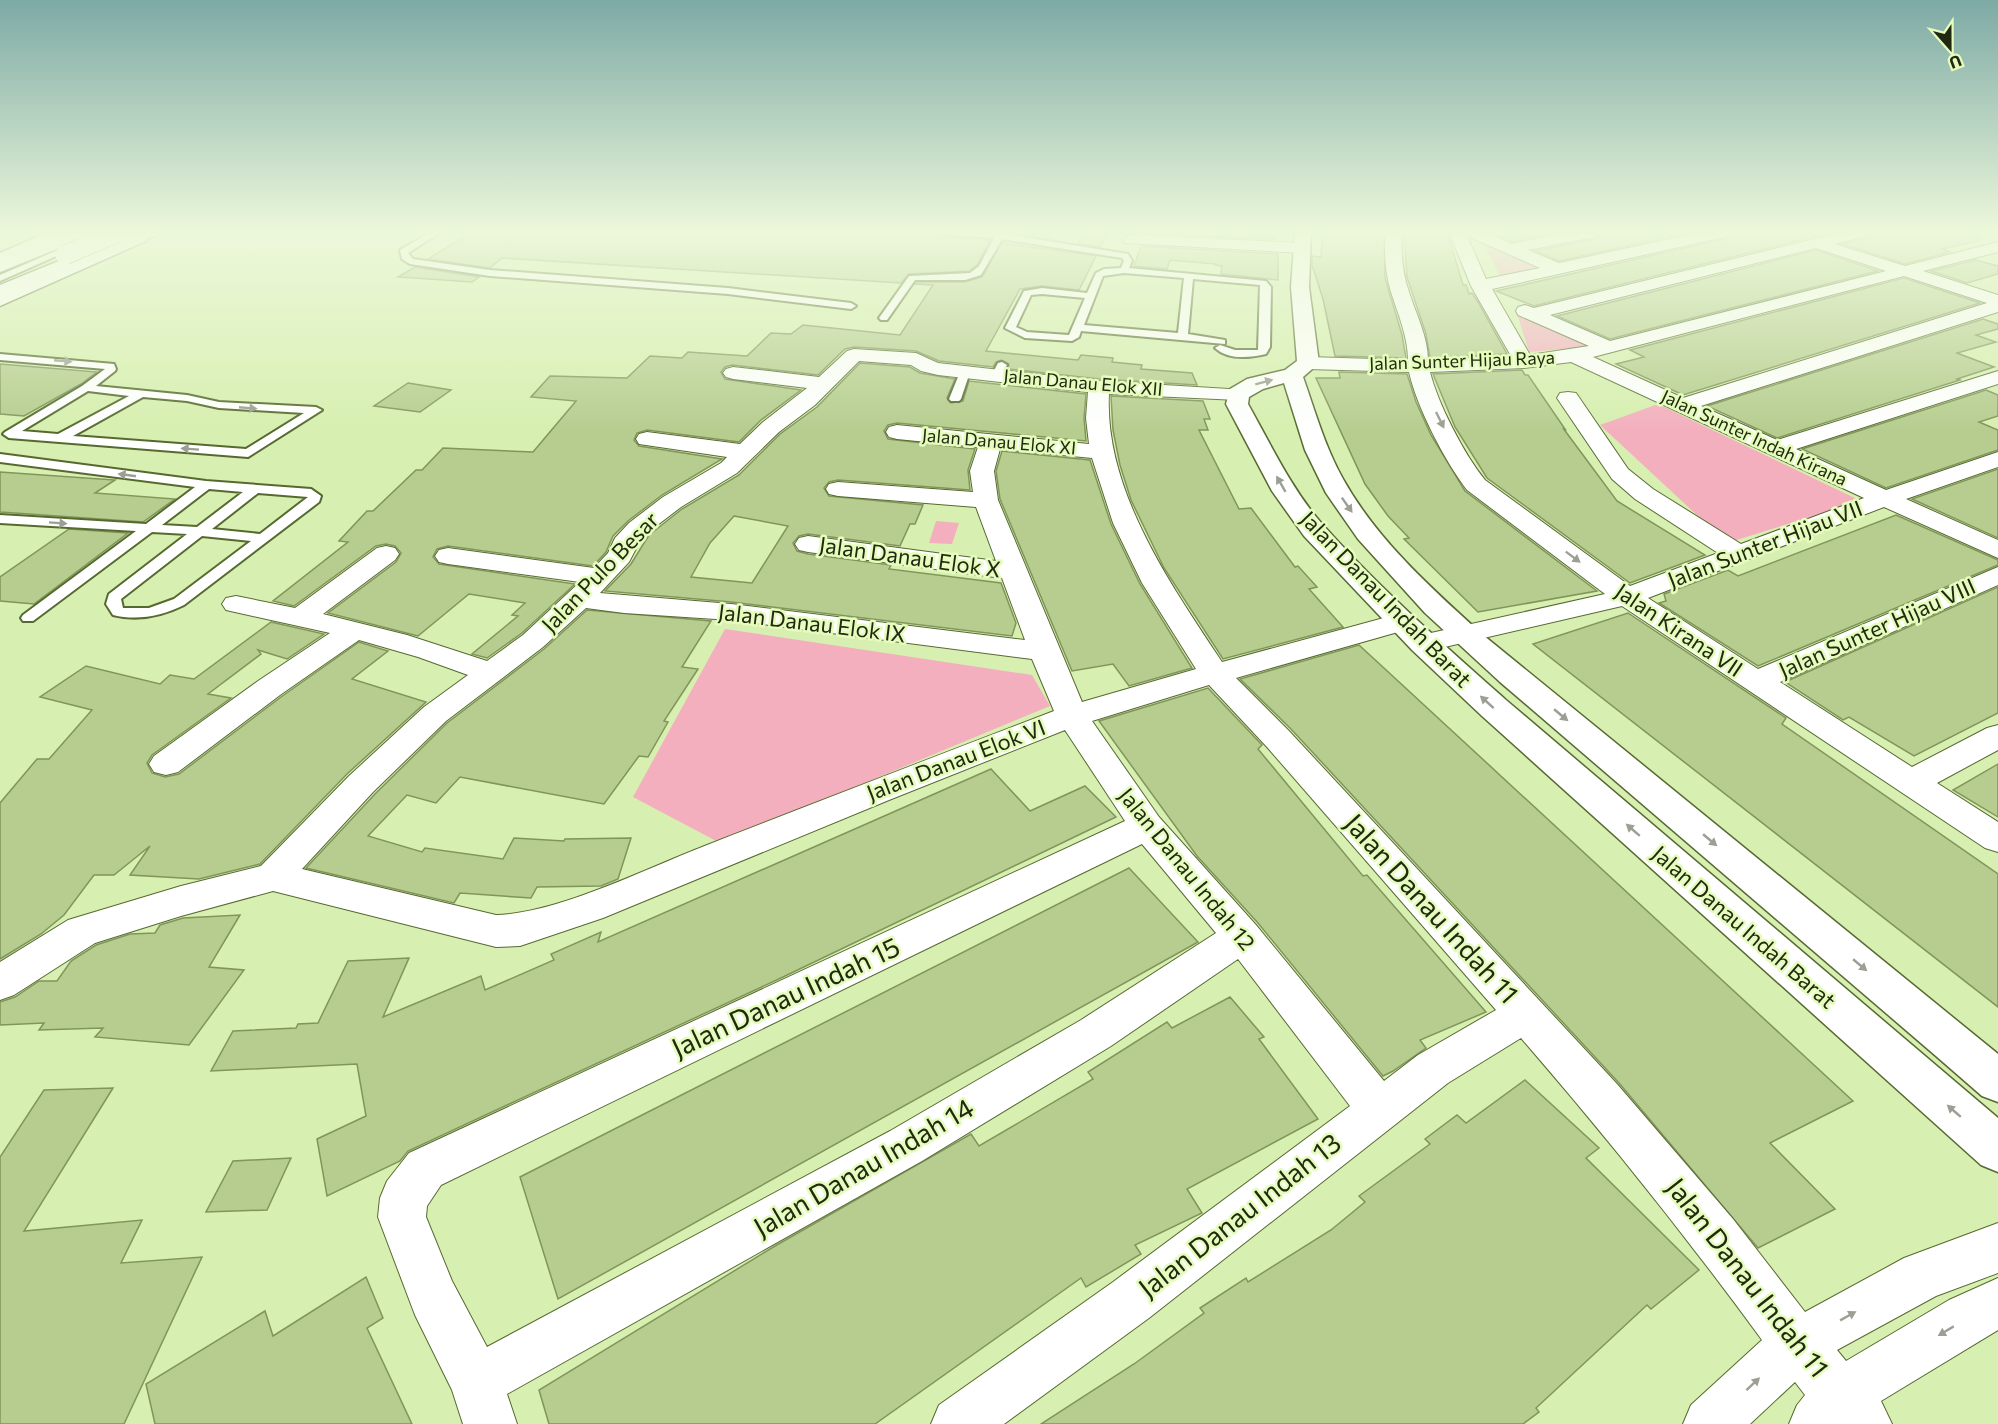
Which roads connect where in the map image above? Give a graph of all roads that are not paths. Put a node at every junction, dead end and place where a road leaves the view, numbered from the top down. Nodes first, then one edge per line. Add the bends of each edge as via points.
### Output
1 (789, 298) edge
2 (898, 298) edge
3 (1024, 298) edge
4 (1088, 298) edge
5 (1186, 298) edge
6 (1266, 298) edge
7 (1300, 298) edge
8 (1402, 298) edge
9 (1488, 298) edge
10 (1501, 298) edge
11 (1595, 298) edge
12 (1797, 298) edge
13 (851, 306) dead end
14 (1998, 306) edge
15 (1533, 314) junction
16 (884, 318) dead end
17 (1078, 328) junction
18 (1182, 336) junction
19 (1608, 347) junction
20 (1574, 356) junction
21 (2, 357) edge
22 (1524, 362) junction
23 (1418, 366) junction
24 (928, 367) joint
25 (1300, 369) junction
26 (965, 372) junction
27 (733, 374) dead end
28 (1998, 377) edge
29 (823, 384) junction
30 (1099, 387) junction
31 (86, 388) junction
32 (142, 393) junction
33 (1238, 394) junction
34 (1568, 398) dead end
35 (955, 399) dead end
36 (1682, 405) junction
37 (0, 423) edge
38 (897, 432) dead end
39 (9, 434) junction
40 (60, 438) junction
41 (647, 439) dead end
42 (991, 440) junction
43 (1777, 448) junction
44 (745, 452) junction
45 (1102, 452) junction
46 (0, 458) edge
47 (1998, 459) edge
48 (206, 485) junction
49 (256, 488) junction
50 (838, 489) dead end
51 (1885, 498) junction
52 (986, 500) junction
53 (0, 519) edge
54 (149, 529) junction
55 (201, 530) junction
56 (263, 538) junction
57 (808, 544) dead end
58 (1998, 550) edge
59 (386, 554) dead end
60 (1740, 555) junction
61 (448, 556) dead end
62 (1012, 571) junction
63 (1998, 575) edge
64 (601, 577) junction
65 (1627, 597) junction
66 (580, 599) junction
67 (236, 604) dead end
68 (28, 618) dead end
69 (300, 618) junction
70 (356, 630) junction
71 (1413, 632) junction
72 (1465, 634) junction
73 (1044, 651) junction
74 (491, 673) junction
75 (1214, 673) junction
76 (1756, 681) junction
77 (1072, 716) junction
78 (1998, 736) edge
79 (166, 764) dead end
80 (1911, 782) junction
81 (1147, 826) junction
82 (1998, 839) edge
83 (273, 877) junction
84 (1242, 936) junction
85 (0, 982) edge
86 (1525, 1014) junction
87 (1998, 1081) edge
88 (1379, 1108) junction
89 (1998, 1149) edge
90 (424, 1169) joint
91 (1998, 1248) edge
92 (1998, 1303) edge
93 (1797, 1344) junction
94 (483, 1403) edge
95 (1840, 1414) edge
96 (958, 1424) edge
97 (1710, 1424) edge

1 - 13 lane
2 - 16 lane
3 - 17 lane via 1010,328 1025,335 1062,339 1072,338
4 - 17 lane
5 - 18 lane
6 - 18 lane via 1262,352 1224,351 1221,345
7 - 25 main road, Jalan Danau Indah Barat
8 - 23 street, Jalan Kirana VII via 1418,348
9 - 22 street
10 - 15 street
11 - 15 street
12 - 19 street, Jalan Sunter Hijau Raya
14 - 36 street
15 - 19 street
17 - 18 lane
19 - 20 street, Jalan Sunter Hijau Raya
20 - 22 street, Jalan Sunter Hijau Raya
20 - 36 street, Jalan Sunter Indah Kirana
21 -> 31 lane via 110,366 108,373
22 - 23 street, Jalan Sunter Hijau Raya
23 - 25 street, Jalan Sunter Hijau Raya
23 -> 65 street, Jalan Kirana VII via 1423,387 1463,468 1476,485
24 - 26 street, Jalan Danau Elok XII
24 - 29 street, Jalan Pulo Besar via 916,359 857,354
33 -> 25 main road
25 -> 72 main road, Jalan Danau Indah Barat via 1324,469 1338,492 1401,570
26 - 30 street, Jalan Danau Elok XII via 999,370
26 - 35 lane
27 - 29 street
28 - 43 street
29 - 44 street, Jalan Pulo Besar
30 - 33 street, Jalan Danau Elok XII
30 - 45 street, Jalan Danau Indah 11 via 1097,417
31 - 32 lane
31 - 39 lane
32 - 40 lane
32 -> 40 lane via 219,405 316,410 248,453
71 -> 33 main road, Jalan Danau Indah Barat via 1313,530 1292,501 1237,404
34 - 60 street via 1620,474 1644,494
36 - 43 street, Jalan Sunter Indah Kirana
37 - 39 lane via 7,426
38 - 42 street, Jalan Danau Elok XI
39 - 40 lane
41 - 44 street
42 - 45 street, Jalan Danau Elok XI
42 - 52 street, Jalan Danau Indah 12 via 981,471
43 - 51 street, Jalan Sunter Indah Kirana
44 - 64 street, Jalan Pulo Besar via 719,476 672,502 638,528
45 - 75 street, Jalan Danau Indah 11 via 1141,554
48 -> 46 lane
47 - 51 street, Jalan Sunter Hijau VII
48 - 49 lane
48 - 54 lane
49 - 55 lane
49 - 56 lane via 315,496
50 - 52 street
51 - 58 street, Jalan Sunter Indah Kirana
51 - 60 street, Jalan Sunter Hijau VII
52 - 62 street, Jalan Danau Indah 12
53 -> 54 lane
54 - 55 lane
54 - 68 lane
55 - 56 lane
55 - 56 lane via 114,597 118,612 147,614 179,602
57 - 62 street, Jalan Danau Elok X
59 - 69 street
60 - 65 street, Jalan Sunter Hijau VII
61 - 64 street
62 - 73 street, Jalan Danau Indah 12
63 - 76 street, Jalan Sunter Hijau VIII
64 - 66 street, Jalan Pulo Besar
65 - 72 street, Jalan Sunter Hijau VII
65 - 76 street, Jalan Kirana VII
66 - 73 street, Jalan Danau Elok IX via 731,612
66 - 74 street, Jalan Pulo Besar
67 - 69 street
69 - 70 street
70 - 74 street
70 - 79 street via 268,688
71 - 72 street, Jalan Sunter Hijau VII
71 - 75 street, Jalan Danau Elok VI
89 -> 71 main road, Jalan Danau Indah Barat via 1494,708
72 -> 87 main road, Jalan Danau Indah Barat
73 - 77 street, Jalan Danau Indah 12
74 - 83 street, Jalan Pulo Besar via 402,745
75 - 77 street, Jalan Danau Elok VI
75 - 86 street, Jalan Danau Indah 11
76 - 80 street, Jalan Kirana VII
77 - 81 street, Jalan Danau Indah 12
77 - 83 street, Jalan Danau Elok VI via 590,907 520,930 496,931
78 - 80 street
80 - 82 street, Jalan Kirana VII
81 - 84 street, Jalan Danau Indah 12
81 - 90 street, Jalan Danau Indah 15
83 - 85 street via 82,931
84 - 88 street, Jalan Danau Indah 12
84 - 94 street, Jalan Danau Indah 14 via 1096,1033
86 - 88 street, Jalan Danau Indah 13 via 1433,1068
86 - 93 street, Jalan Danau Indah 11 via 1702,1219
88 - 96 street, Jalan Danau Indah 13 via 1131,1300
90 - 94 street, Jalan Danau Indah 14 via 404,1198 402,1217 433,1297
93 -> 91 street via 1922,1276
92 -> 95 street via 1958,1324
93 - 95 street, Jalan Danau Indah 11
97 -> 93 street

